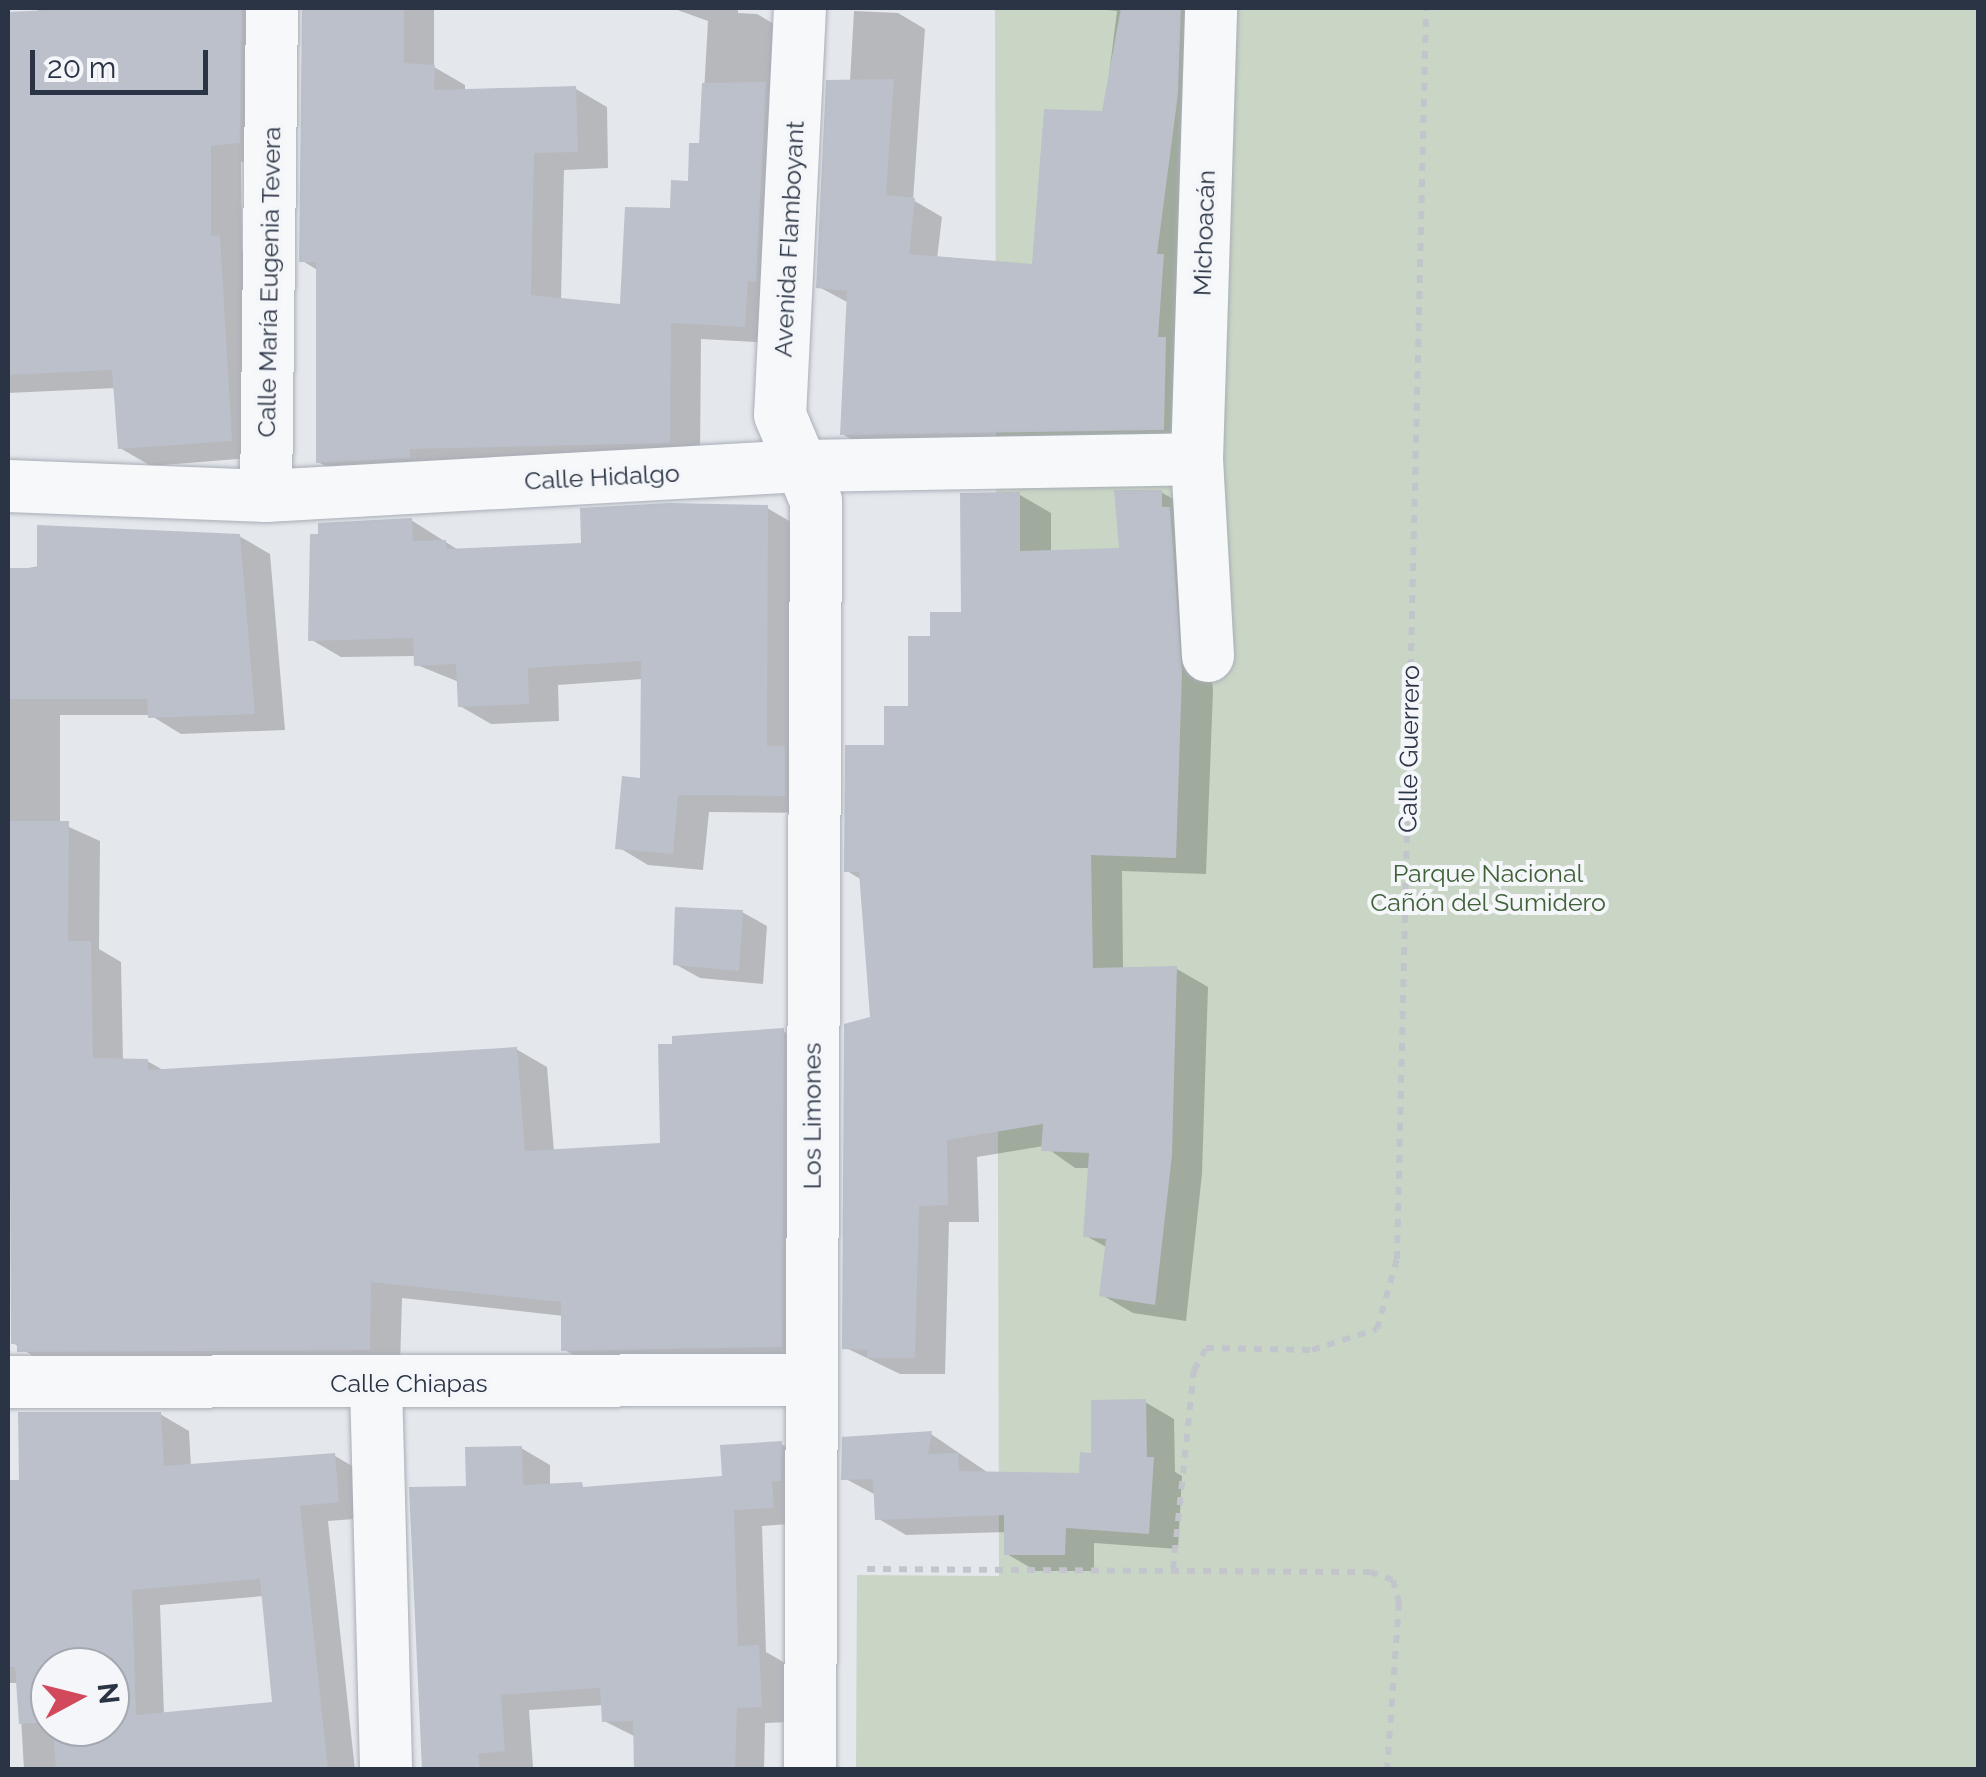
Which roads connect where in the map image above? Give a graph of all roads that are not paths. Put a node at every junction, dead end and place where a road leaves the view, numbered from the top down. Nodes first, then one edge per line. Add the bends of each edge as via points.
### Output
1 (272, 8) edge
2 (800, 8) edge
3 (1211, 8) edge
4 (1197, 459) junction
5 (802, 466) junction
6 (8, 486) edge
7 (266, 496) junction
8 (1208, 656) dead end
9 (810, 1380) junction
10 (8, 1382) edge
11 (376, 1384) junction
12 (386, 1770) edge
13 (810, 1770) edge

1 - 7 street, Calle María Eugenia Tevera
2 - 5 street, Avenida Flamboyant via 780,415
3 - 4 street, Michoacán
4 - 5 street, Calle Hidalgo
4 - 8 street, Michoacán
5 - 7 street, Calle Hidalgo
5 - 9 street, Los Limones via 816,501
6 - 7 street, Calle Hidalgo
9 - 11 street, Calle Chiapas
9 - 13 street, Los Limones
10 - 11 street, Calle Chiapas
11 - 12 street

